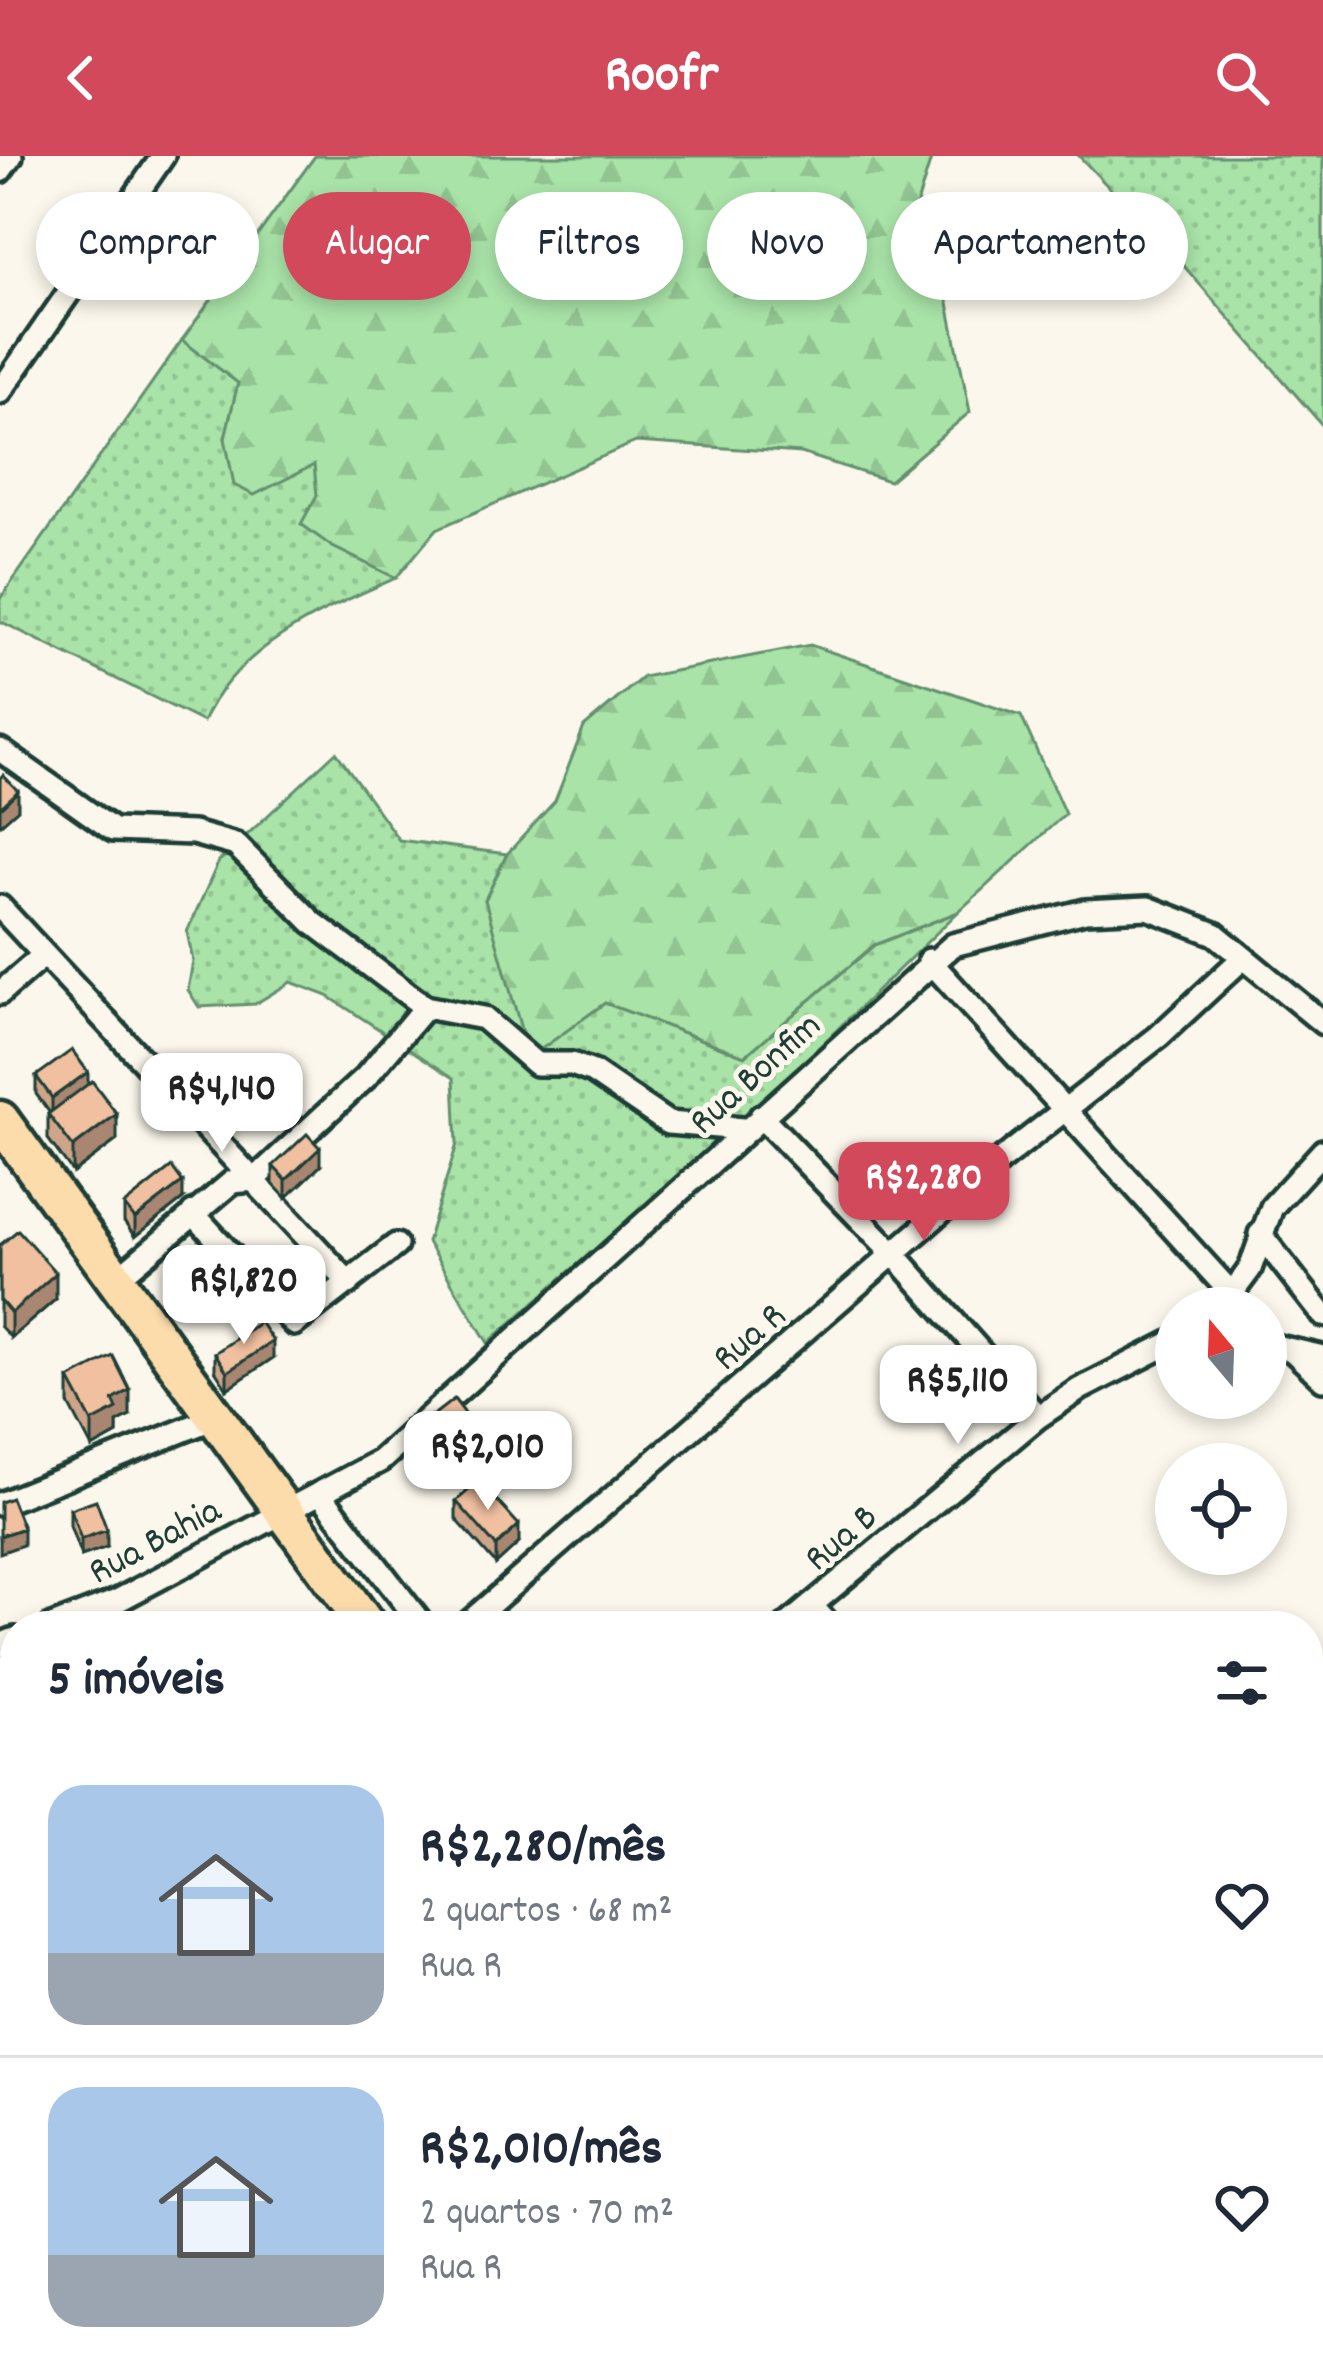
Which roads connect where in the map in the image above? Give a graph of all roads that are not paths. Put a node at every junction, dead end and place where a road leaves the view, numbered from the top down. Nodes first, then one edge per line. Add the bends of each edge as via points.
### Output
1 (11, 156) edge
2 (152, 160) edge
3 (0, 171) edge
4 (0, 392) edge
5 (0, 750) edge
6 (0, 907) edge
7 (44, 955) junction
8 (1243, 958) junction
9 (929, 960) junction
10 (0, 993) edge
11 (425, 1007) junction
12 (1323, 1024) edge
13 (1064, 1114) junction
14 (0, 1120) edge
15 (752, 1122) junction
16 (1323, 1150) edge
17 (254, 1180) junction
18 (193, 1213) junction
19 (1260, 1234) junction
20 (396, 1245) dead end
21 (894, 1254) junction
22 (117, 1279) junction
23 (349, 1283) junction
24 (1215, 1287) edge
25 (1237, 1287) edge
26 (1323, 1316) edge
27 (1287, 1350) edge
28 (1155, 1351) edge
29 (1292, 1351) junction
30 (1323, 1358) edge
31 (1323, 1379) edge
32 (219, 1416) junction
33 (1038, 1417) junction
34 (320, 1492) junction
35 (0, 1504) edge
36 (284, 1508) junction
37 (811, 1605) junction
38 (88, 1611) edge
39 (356, 1611) edge
40 (411, 1611) edge
41 (482, 1611) edge
42 (804, 1611) edge
43 (816, 1611) edge

1 - 3 street
2 - 4 street
5 - 11 street via 113,830 193,833 236,845 312,922
6 - 7 street
7 - 10 street
7 - 17 street
8 - 9 street, Rua Bonfim via 1200,925 1131,906 995,931
8 - 12 street, Rua Bonfim
8 - 13 street, Rua R
9 - 13 street
9 - 15 street, Rua Bonfim
11 - 15 street via 483,1018 536,1064 593,1072 657,1119
11 - 17 street via 365,1078
13 - 21 street, Rua R
13 - 24 street
14 - 22 main road
15 - 21 street
15 - 34 street, Rua Bonfim via 380,1461
16 - 19 street via 1272,1207
17 - 18 street via 232,1182
17 - 23 street
18 - 22 street
18 - 23 street via 296,1324
19 - 25 street
19 - 26 street
20 - 23 street
21 - 33 street
21 - 41 street, Rua R
22 - 32 main road
27 - 29 street
28 - 33 street, Rua B
29 - 30 street
29 - 31 street
32 - 35 street
32 - 36 main road
33 - 37 street, Rua B
34 - 36 street, Rua Bonfim
34 - 40 street
36 - 38 street, Rua Bahia
36 - 39 main road
37 - 42 street, Rua B
37 - 43 street

